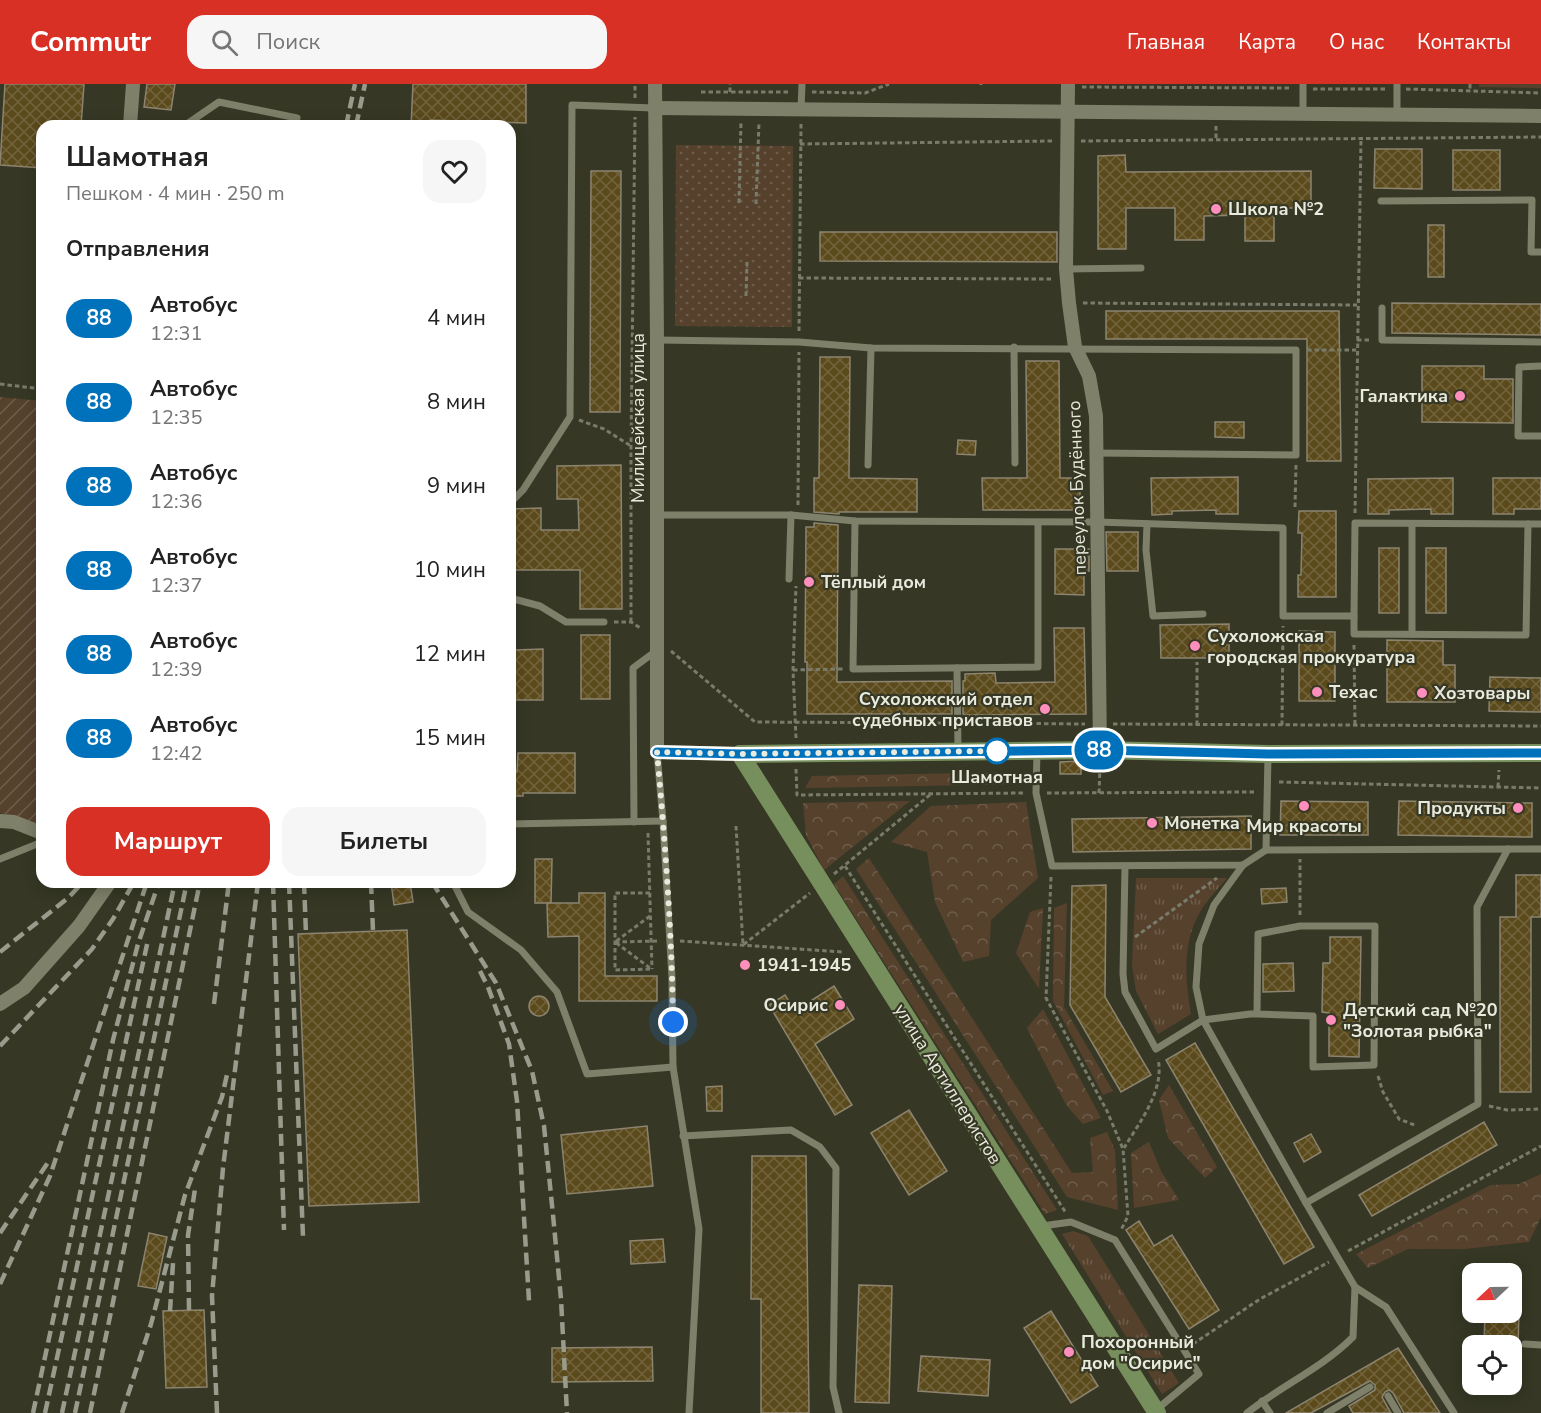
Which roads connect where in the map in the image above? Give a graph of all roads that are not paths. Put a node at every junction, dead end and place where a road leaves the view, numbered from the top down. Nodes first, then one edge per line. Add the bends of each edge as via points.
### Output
1 (134, 84) edge
2 (654, 84) edge
3 (1068, 84) edge
4 (1303, 84) edge
5 (1397, 84) edge
6 (802, 88) edge
7 (654, 108) junction
8 (801, 110) junction
9 (1068, 113) junction
10 (1303, 114) junction
11 (1397, 115) junction
12 (1541, 116) edge
13 (297, 117) dead end
14 (131, 120) edge
15 (193, 120) edge
16 (1381, 201) dead end
17 (1541, 252) edge
18 (1141, 268) dead end
19 (1067, 274) junction
20 (1382, 308) dead end
21 (657, 340) junction
22 (1541, 342) edge
23 (1014, 347) junction
24 (871, 348) junction
25 (1075, 348) junction
26 (1541, 366) edge
27 (1541, 436) edge
28 (1096, 453) junction
29 (1015, 463) dead end
30 (868, 465) dead end
31 (516, 497) edge
32 (656, 515) junction
33 (795, 515) junction
34 (855, 522) junction
35 (1097, 522) junction
36 (1038, 523) junction
37 (1147, 524) junction
38 (1412, 524) junction
39 (1528, 524) junction
40 (1541, 524) edge
41 (793, 579) road end
42 (516, 600) edge
43 (1203, 614) dead end
44 (1354, 616) junction
45 (604, 622) road end
46 (1412, 634) junction
47 (656, 645) junction
48 (957, 668) junction
49 (1100, 750) junction
50 (1038, 751) junction
51 (657, 752) junction
52 (958, 752) junction
53 (1541, 753) edge
54 (740, 754) junction
55 (1268, 754) junction
56 (0, 821) edge
57 (663, 821) junction
58 (634, 822) junction
59 (516, 824) edge
60 (36, 831) edge
61 (36, 845) edge
62 (1508, 849) junction
63 (1541, 849) edge
64 (1266, 850) junction
65 (0, 859) edge
66 (1244, 865) junction
67 (1125, 866) junction
68 (106, 888) edge
69 (456, 888) edge
70 (0, 1004) edge
71 (1257, 1014) junction
72 (1203, 1020) junction
73 (673, 1067) junction
74 (683, 1136) junction
75 (1306, 1203) junction
76 (1038, 1226) junction
77 (1355, 1287) junction
78 (1525, 1344) dead end
79 (1541, 1345) edge
80 (1370, 1387) dead end
81 (1388, 1396) dead end
82 (1262, 1401) junction
83 (1336, 1411) edge
84 (1156, 1412) edge
85 (689, 1413) edge
86 (839, 1413) edge
87 (1247, 1413) edge
88 (1270, 1413) edge
89 (1327, 1413) edge
90 (1398, 1413) edge
91 (1454, 1413) edge

1 - 14 street
2 - 7 street, Милицейская улица
3 - 9 street, переулок Будённого
4 - 10 lane
5 - 11 lane
6 - 8 lane
7 - 8 street
7 - 21 street, Милицейская улица
7 - 31 lane via 572,105 570,417
8 - 9 street
9 - 10 street
9 - 19 street, переулок Будённого
10 - 11 street
11 - 12 street
13 - 15 lane via 219,102
16 - 17 lane via 1532,200 1531,252
18 - 19 lane
19 - 25 street, переулок Будённого
20 - 22 lane via 1382,340
21 - 24 lane via 799,342
21 - 32 street, Милицейская улица
23 - 24 lane
23 - 25 lane
23 - 29 lane
24 - 30 lane
25 - 28 street, переулок Будённого via 1089,376 1096,416
25 - 28 lane via 1296,350 1296,455
26 - 27 lane via 1519,367 1518,436
28 - 35 street, переулок Будённого
32 - 33 lane
32 - 47 street, Милицейская улица
33 - 34 lane
33 - 41 lane
34 - 36 lane
34 - 48 lane via 853,669
35 - 36 lane
35 - 37 lane
35 - 49 street, переулок Будённого
36 - 48 lane via 1038,667
37 - 43 lane via 1153,616
37 - 44 lane via 1283,528 1283,616
38 - 39 lane
38 - 44 lane via 1355,523
38 - 46 lane
39 - 40 lane
39 - 46 lane via 1526,635
42 - 45 lane via 540,606 566,622
44 - 46 lane via 1354,634
47 - 51 street, Милицейская улица
47 - 58 lane via 633,668
48 - 52 lane
49 - 50 street
49 - 55 street
50 - 52 street
50 - 67 lane via 1036,793 1052,866
51 - 54 street
51 - 57 lane
52 - 54 street
53 - 55 street
54 - 76 street, улица Артиллеристов
55 - 64 lane
56 - 60 street
57 - 58 lane
57 - 73 lane
58 - 59 lane
61 - 65 lane
62 - 63 lane
62 - 64 lane
62 - 75 lane via 1477,907 1478,1104
64 - 66 lane
66 - 67 lane
66 - 72 lane via 1214,905 1199,944 1196,987
67 - 72 lane via 1125,992 1156,1049
68 - 70 street via 79,926 24,988
69 - 73 lane via 468,912 521,950 558,992 587,1074
71 - 71 lane via 1257,934 1300,926 1375,926 1374,1065 1313,1068 1313,1016
71 - 72 lane
72 - 75 lane
73 - 74 lane
74 - 85 lane via 699,1229
74 - 86 lane via 790,1130 820,1147 836,1168 833,1387
75 - 77 lane
76 - 84 street, улица Артиллеристов
76 - 84 lane via 1071,1222 1115,1240 1199,1374
77 - 82 lane via 1353,1337 1336,1354
77 - 91 lane via 1386,1307
78 - 79 lane
80 - 83 lane
81 - 90 lane
82 - 87 lane
82 - 88 lane
83 - 89 lane

